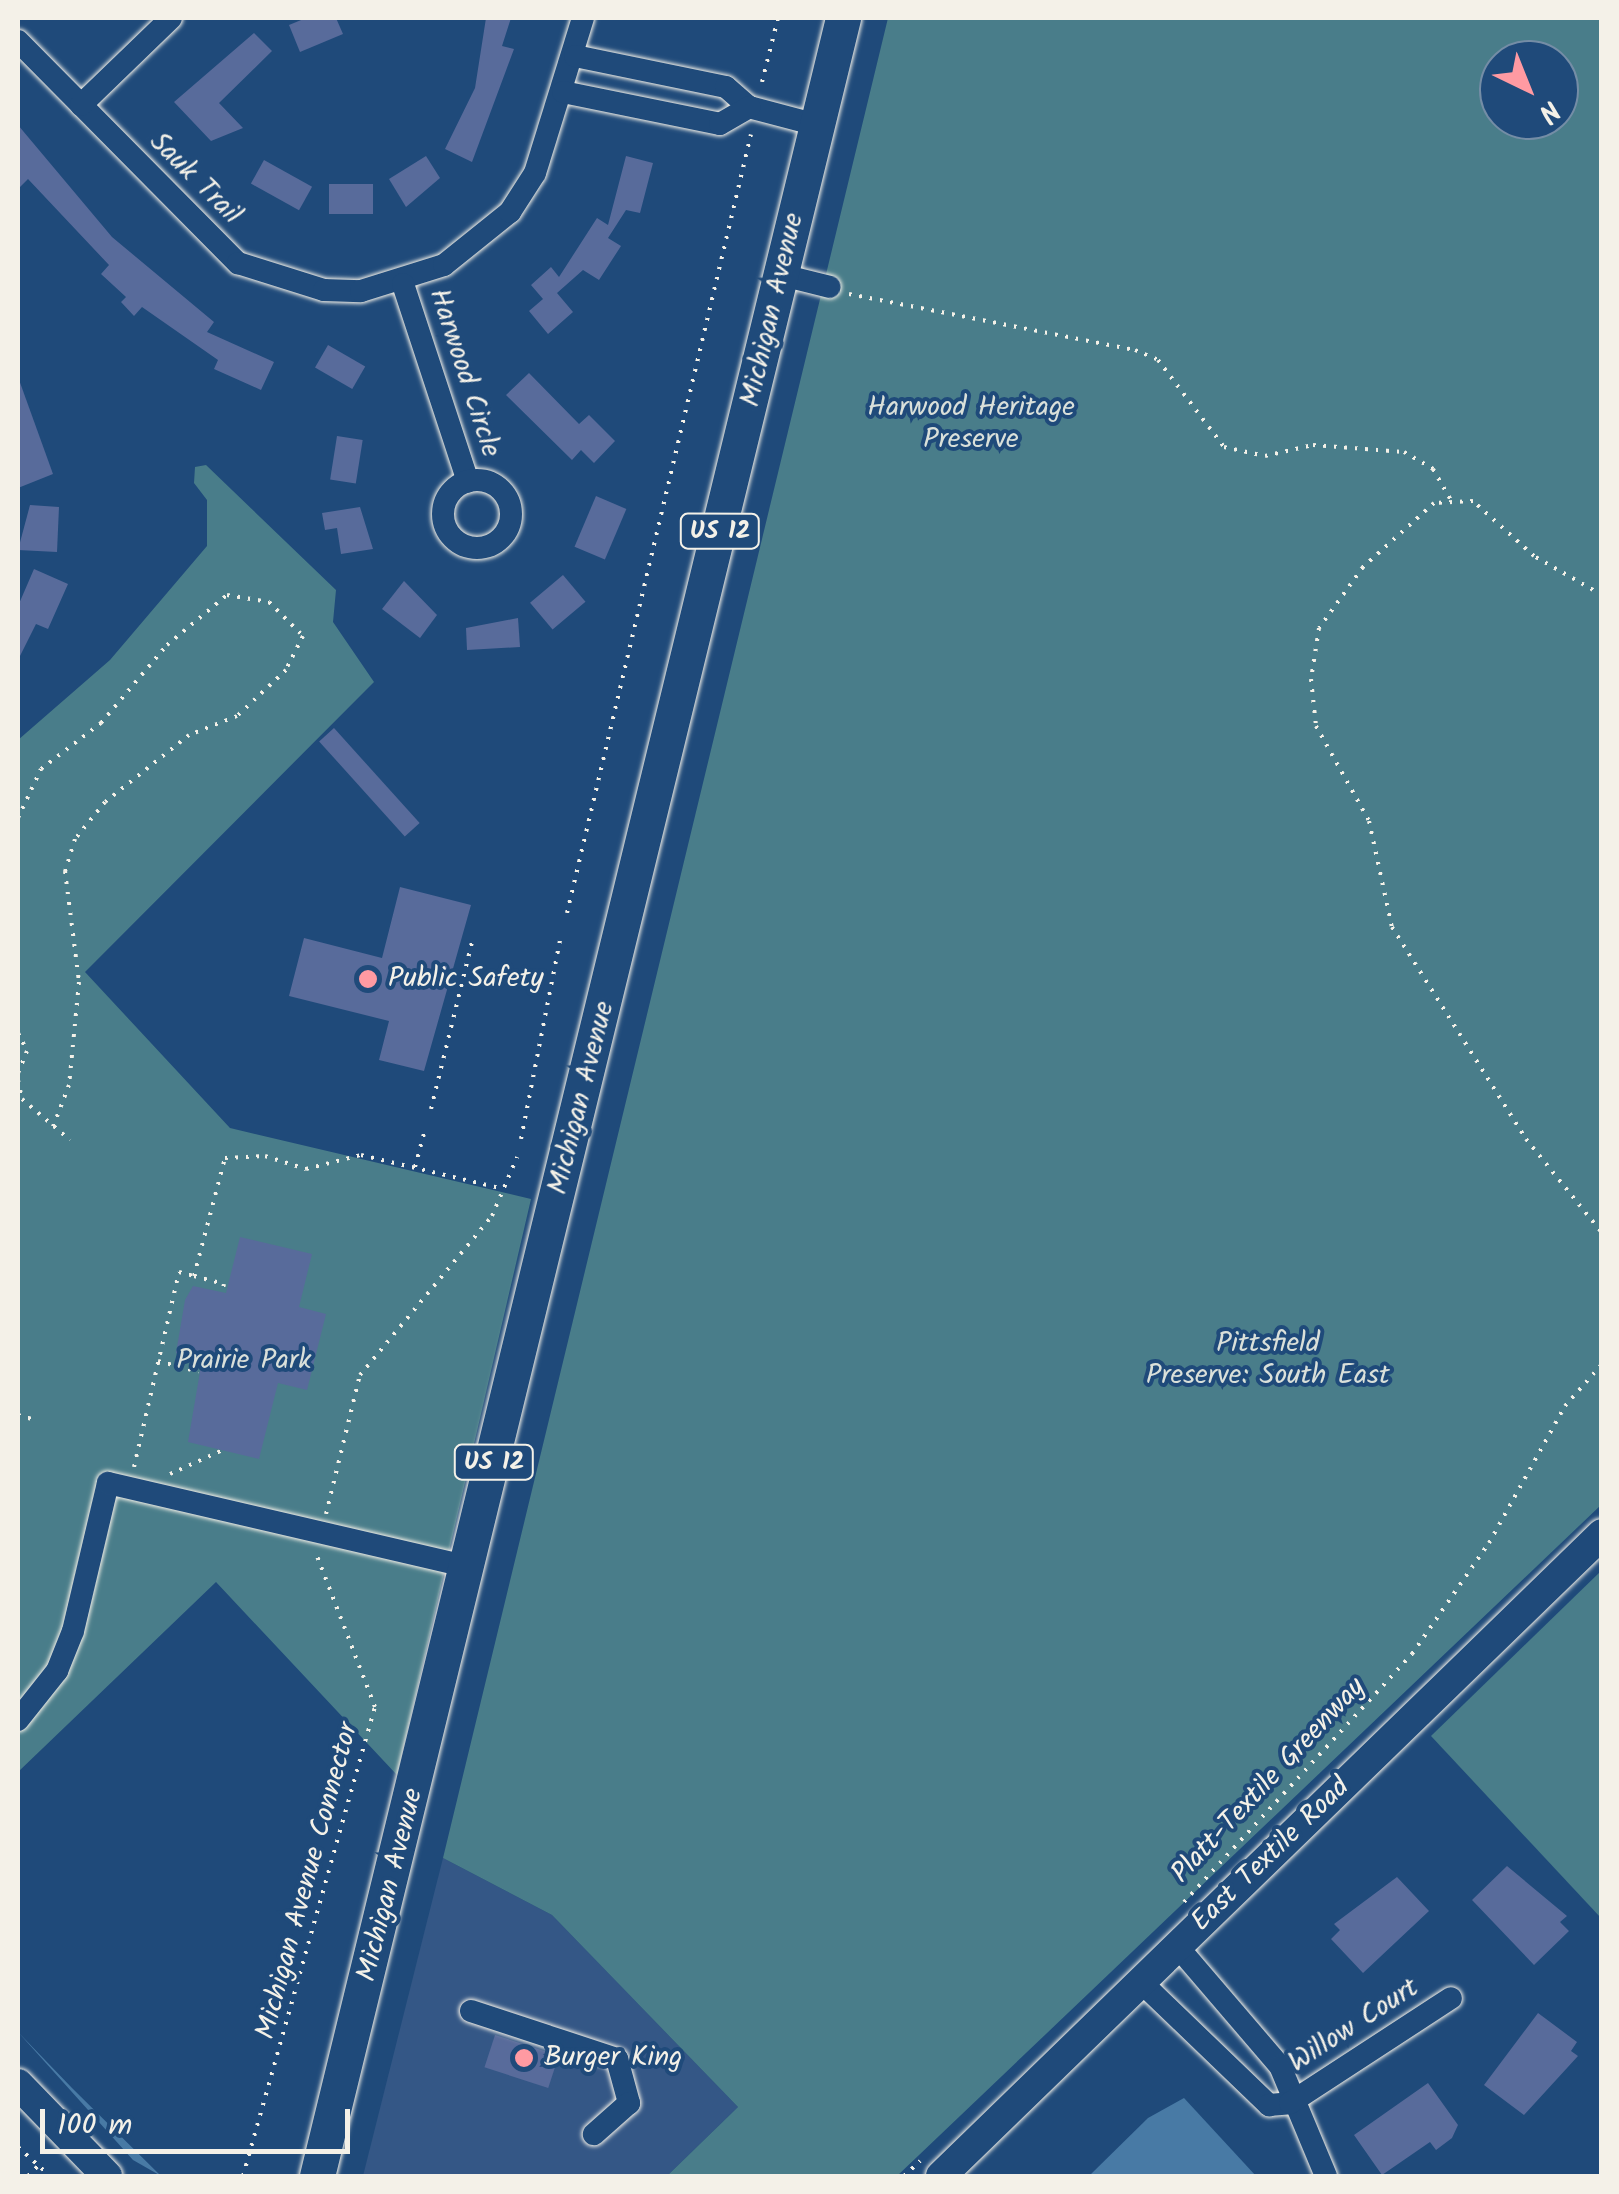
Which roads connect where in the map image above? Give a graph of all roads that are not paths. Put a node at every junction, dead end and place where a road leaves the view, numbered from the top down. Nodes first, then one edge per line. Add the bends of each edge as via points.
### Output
1 (171, 18) edge
2 (583, 18) edge
3 (843, 18) edge
4 (18, 41) edge
5 (575, 56) junction
6 (563, 92) junction
7 (81, 105) junction
8 (749, 107) junction
9 (816, 125) junction
10 (782, 275) junction
11 (404, 284) junction
12 (830, 287) road end
13 (468, 482) dead end
14 (1602, 1534) edge
15 (469, 1567) junction
16 (18, 1720) edge
17 (1177, 1946) junction
18 (1140, 1982) junction
19 (1451, 1998) dead end
20 (470, 2012) dead end
21 (18, 2084) edge
22 (1290, 2103) junction
23 (594, 2134) dead end
24 (935, 2164) edge
25 (313, 2170) edge
26 (107, 2176) edge
27 (1326, 2176) edge

1 - 7 street
2 - 5 street, Sauk Trail
3 - 9 highway, Michigan Avenue / US 12
4 - 7 street, Sauk Trail
5 - 6 street, Sauk Trail
5 - 8 street via 726,88
6 - 8 street via 720,124
6 - 11 street, Sauk Trail via 536,173 510,212 456,258
7 - 11 street, Sauk Trail via 238,263 324,290
8 - 9 street
9 - 10 highway, Michigan Avenue / US 12
10 - 12 street
10 - 15 highway, Michigan Avenue / US 12
11 - 13 street, Harwood Circle
14 - 17 main road, East Textile Road
15 - 16 street via 108,1484 74,1631 57,1670
15 - 25 highway, Michigan Avenue / US 12
17 - 18 main road, East Textile Road
17 - 22 street via 1280,2066
18 - 22 street via 1269,2106
18 - 24 main road, East Textile Road
19 - 22 street, Willow Court
20 - 23 street via 617,2059 629,2103
21 - 26 main road
22 - 27 street

